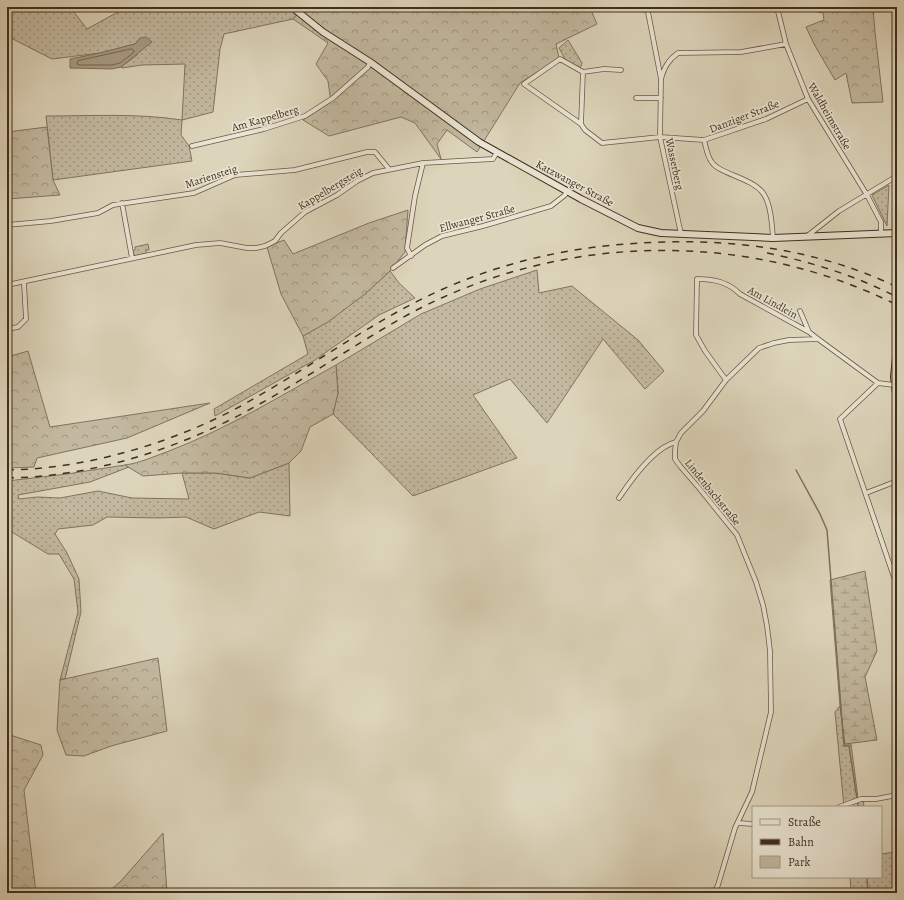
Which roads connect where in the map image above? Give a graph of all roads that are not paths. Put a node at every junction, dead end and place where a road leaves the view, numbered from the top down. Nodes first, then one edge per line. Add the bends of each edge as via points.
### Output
1 (292, 7) edge
2 (647, 7) edge
3 (777, 7) edge
4 (786, 44) junction
5 (370, 62) junction
6 (621, 70) dead end
7 (583, 72) junction
8 (661, 79) junction
9 (636, 98) dead end
10 (661, 98) junction
11 (808, 99) junction
12 (581, 124) junction
13 (660, 137) junction
14 (704, 140) junction
15 (192, 146) dead end
16 (497, 152) junction
17 (423, 164) junction
18 (389, 169) junction
19 (897, 176) edge
20 (567, 190) junction
21 (867, 195) junction
22 (122, 204) junction
23 (7, 225) edge
24 (881, 233) junction
25 (681, 234) junction
26 (896, 234) edge
27 (806, 237) junction
28 (773, 238) junction
29 (411, 256) junction
30 (132, 258) junction
31 (393, 268) dead end
32 (24, 283) junction
33 (7, 285) edge
34 (800, 311) dead end
35 (7, 329) edge
36 (809, 332) junction
37 (818, 339) junction
38 (897, 348) edge
39 (726, 380) junction
40 (878, 383) junction
41 (894, 385) junction
42 (897, 401) edge
43 (676, 442) junction
44 (897, 482) edge
45 (866, 493) junction
46 (619, 498) dead end
47 (897, 586) edge
48 (897, 795) edge
49 (842, 806) edge
50 (738, 823) junction
51 (752, 824) edge
52 (714, 893) edge

1 - 5 main road, Katzwanger Straße via 323,32
2 - 8 street, Wasserberg
3 - 4 street, Waldheimstraße
4 - 8 street via 741,52 678,53 665,67
4 - 11 street, Waldheimstraße
5 - 15 street, Am Kappelberg via 368,67 333,98 305,116 264,129
5 - 16 main road, Katzwanger Straße via 479,142
6 - 7 street
7 - 12 street
7 - 12 street, Danziger Straße via 560,59 524,84
8 - 10 street, Wasserberg
9 - 10 street
10 - 13 street, Wasserberg
11 - 14 street, Danziger Straße via 766,119
11 - 21 street, Waldheimstraße
12 - 13 street, Danziger Straße via 602,143
13 - 14 street, Danziger Straße
13 - 25 street, Wasserberg
14 - 28 street via 711,162 717,168 751,182 763,193 770,212
16 - 17 street, Kappelbergsteig via 493,159
16 - 20 main road, Katzwanger Straße
17 - 18 street, Kappelbergsteig
17 - 29 street via 407,248
18 - 22 street, Mariensteig via 375,152 367,152 295,170 235,176 194,193
18 - 30 street, Kappelbergsteig via 357,181 305,212 281,233 276,241 265,246 247,248 220,243
19 - 21 street
20 - 25 main road, Katzwanger Straße via 638,228
20 - 29 street, Ellwanger Straße via 552,206 442,236
21 - 24 street, Waldheimstraße via 881,222
21 - 27 street via 839,211
22 - 23 street, Mariensteig via 113,205 98,213
22 - 30 street
24 - 26 main road, Katzwanger Straße
24 - 27 main road, Katzwanger Straße
25 - 28 main road, Katzwanger Straße
27 - 28 main road, Katzwanger Straße
29 - 31 street, Ellwanger Straße
30 - 32 street, Kappelbergsteig
32 - 33 street, Kappelbergsteig
32 - 35 street via 26,319 18,327
34 - 36 street
36 - 37 street
36 - 39 street, Am Lindlein via 740,294 731,286 708,279 697,279 696,335
37 - 39 street via 789,340 759,348
37 - 40 street
38 - 41 main road
39 - 43 street
40 - 41 street
40 - 45 street via 840,419
41 - 42 main road
43 - 46 street via 652,457
43 - 50 street, Lindenbachstraße via 675,459 737,535 756,582 767,626 771,712 752,792
44 - 45 street
45 - 47 street
48 - 49 street via 861,799
50 - 51 street
50 - 52 street, Lindenbachstraße

